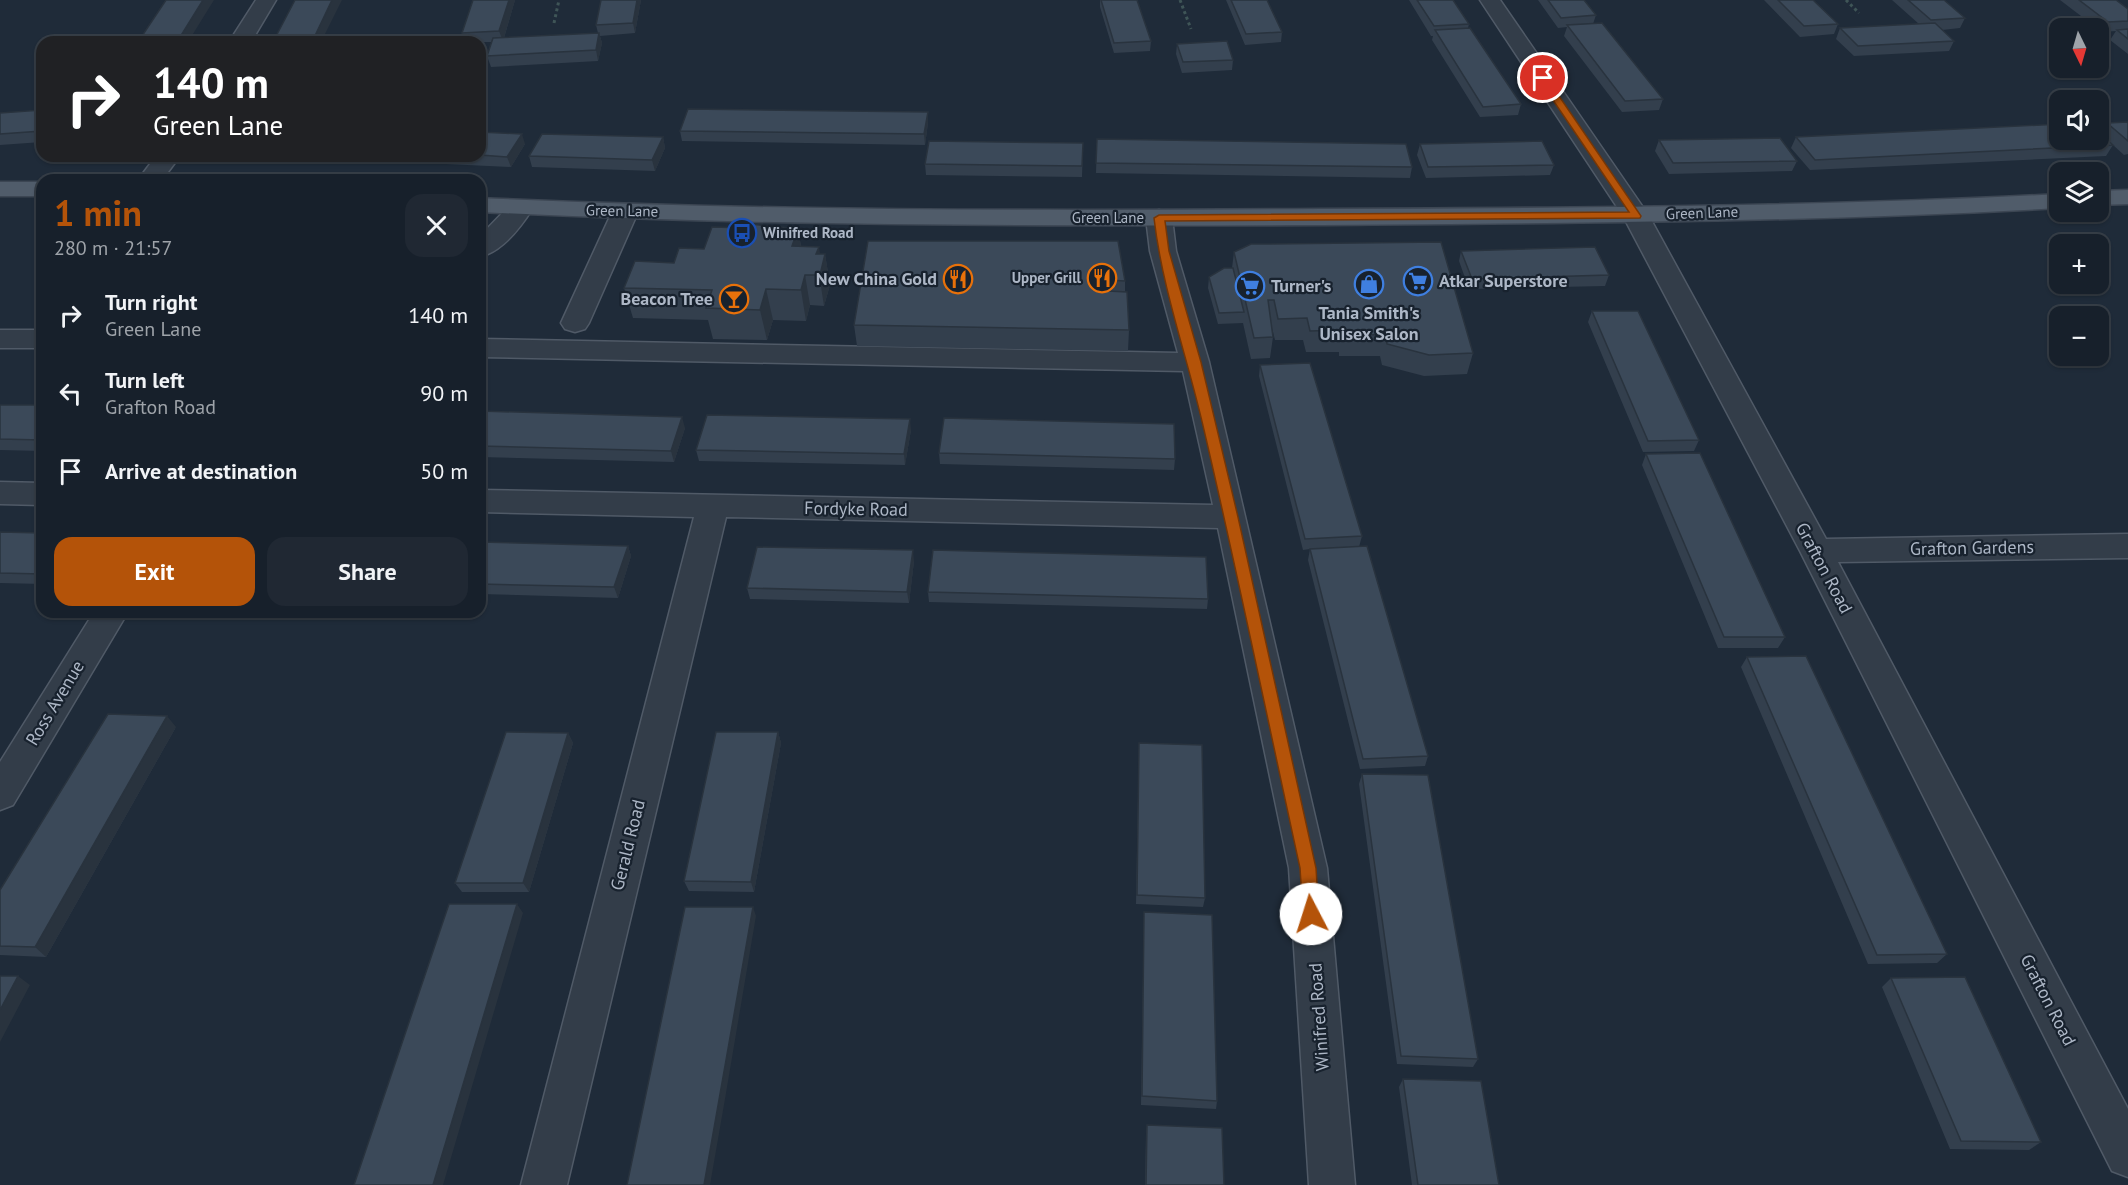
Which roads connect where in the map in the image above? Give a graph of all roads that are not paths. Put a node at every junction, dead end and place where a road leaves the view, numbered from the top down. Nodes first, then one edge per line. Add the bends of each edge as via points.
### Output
1 (266, 0) edge
2 (1490, 0) edge
3 (244, 36) edge
4 (0, 189) edge
5 (36, 189) edge
6 (2128, 197) edge
7 (2109, 198) edge
8 (2049, 201) edge
9 (486, 206) edge
10 (521, 208) junction
11 (625, 212) junction
12 (1636, 216) junction
13 (1159, 218) junction
14 (486, 244) edge
15 (575, 323) dead end
16 (0, 339) edge
17 (36, 339) edge
18 (486, 348) edge
19 (1195, 362) junction
20 (0, 493) edge
21 (36, 494) edge
22 (486, 501) edge
23 (713, 505) junction
24 (1231, 517) junction
25 (2128, 546) edge
26 (1816, 551) junction
27 (107, 618) edge
28 (0, 794) edge
29 (2128, 1155) edge
30 (544, 1185) edge
31 (1332, 1185) edge

1 - 3 street
2 - 12 street, Grafton Road
4 - 5 main road
6 - 7 main road
8 - 12 main road, Green Lane
9 - 10 main road, Green Lane
10 - 11 main road, Green Lane
10 - 14 street
11 - 13 main road, Green Lane
11 - 15 street
12 - 13 main road, Green Lane
12 - 26 street, Grafton Road
13 - 19 street, Winifred Road via 1163,251
16 - 17 street
18 - 19 street
19 - 24 street, Winifred Road
20 - 21 street
22 - 23 street, Fordyke Road
23 - 24 street, Fordyke Road
23 - 30 street, Gerald Road
24 - 31 street, Winifred Road via 1308,868
25 - 26 street, Grafton Gardens
26 - 29 street, Grafton Road
27 - 28 street, Ross Avenue

